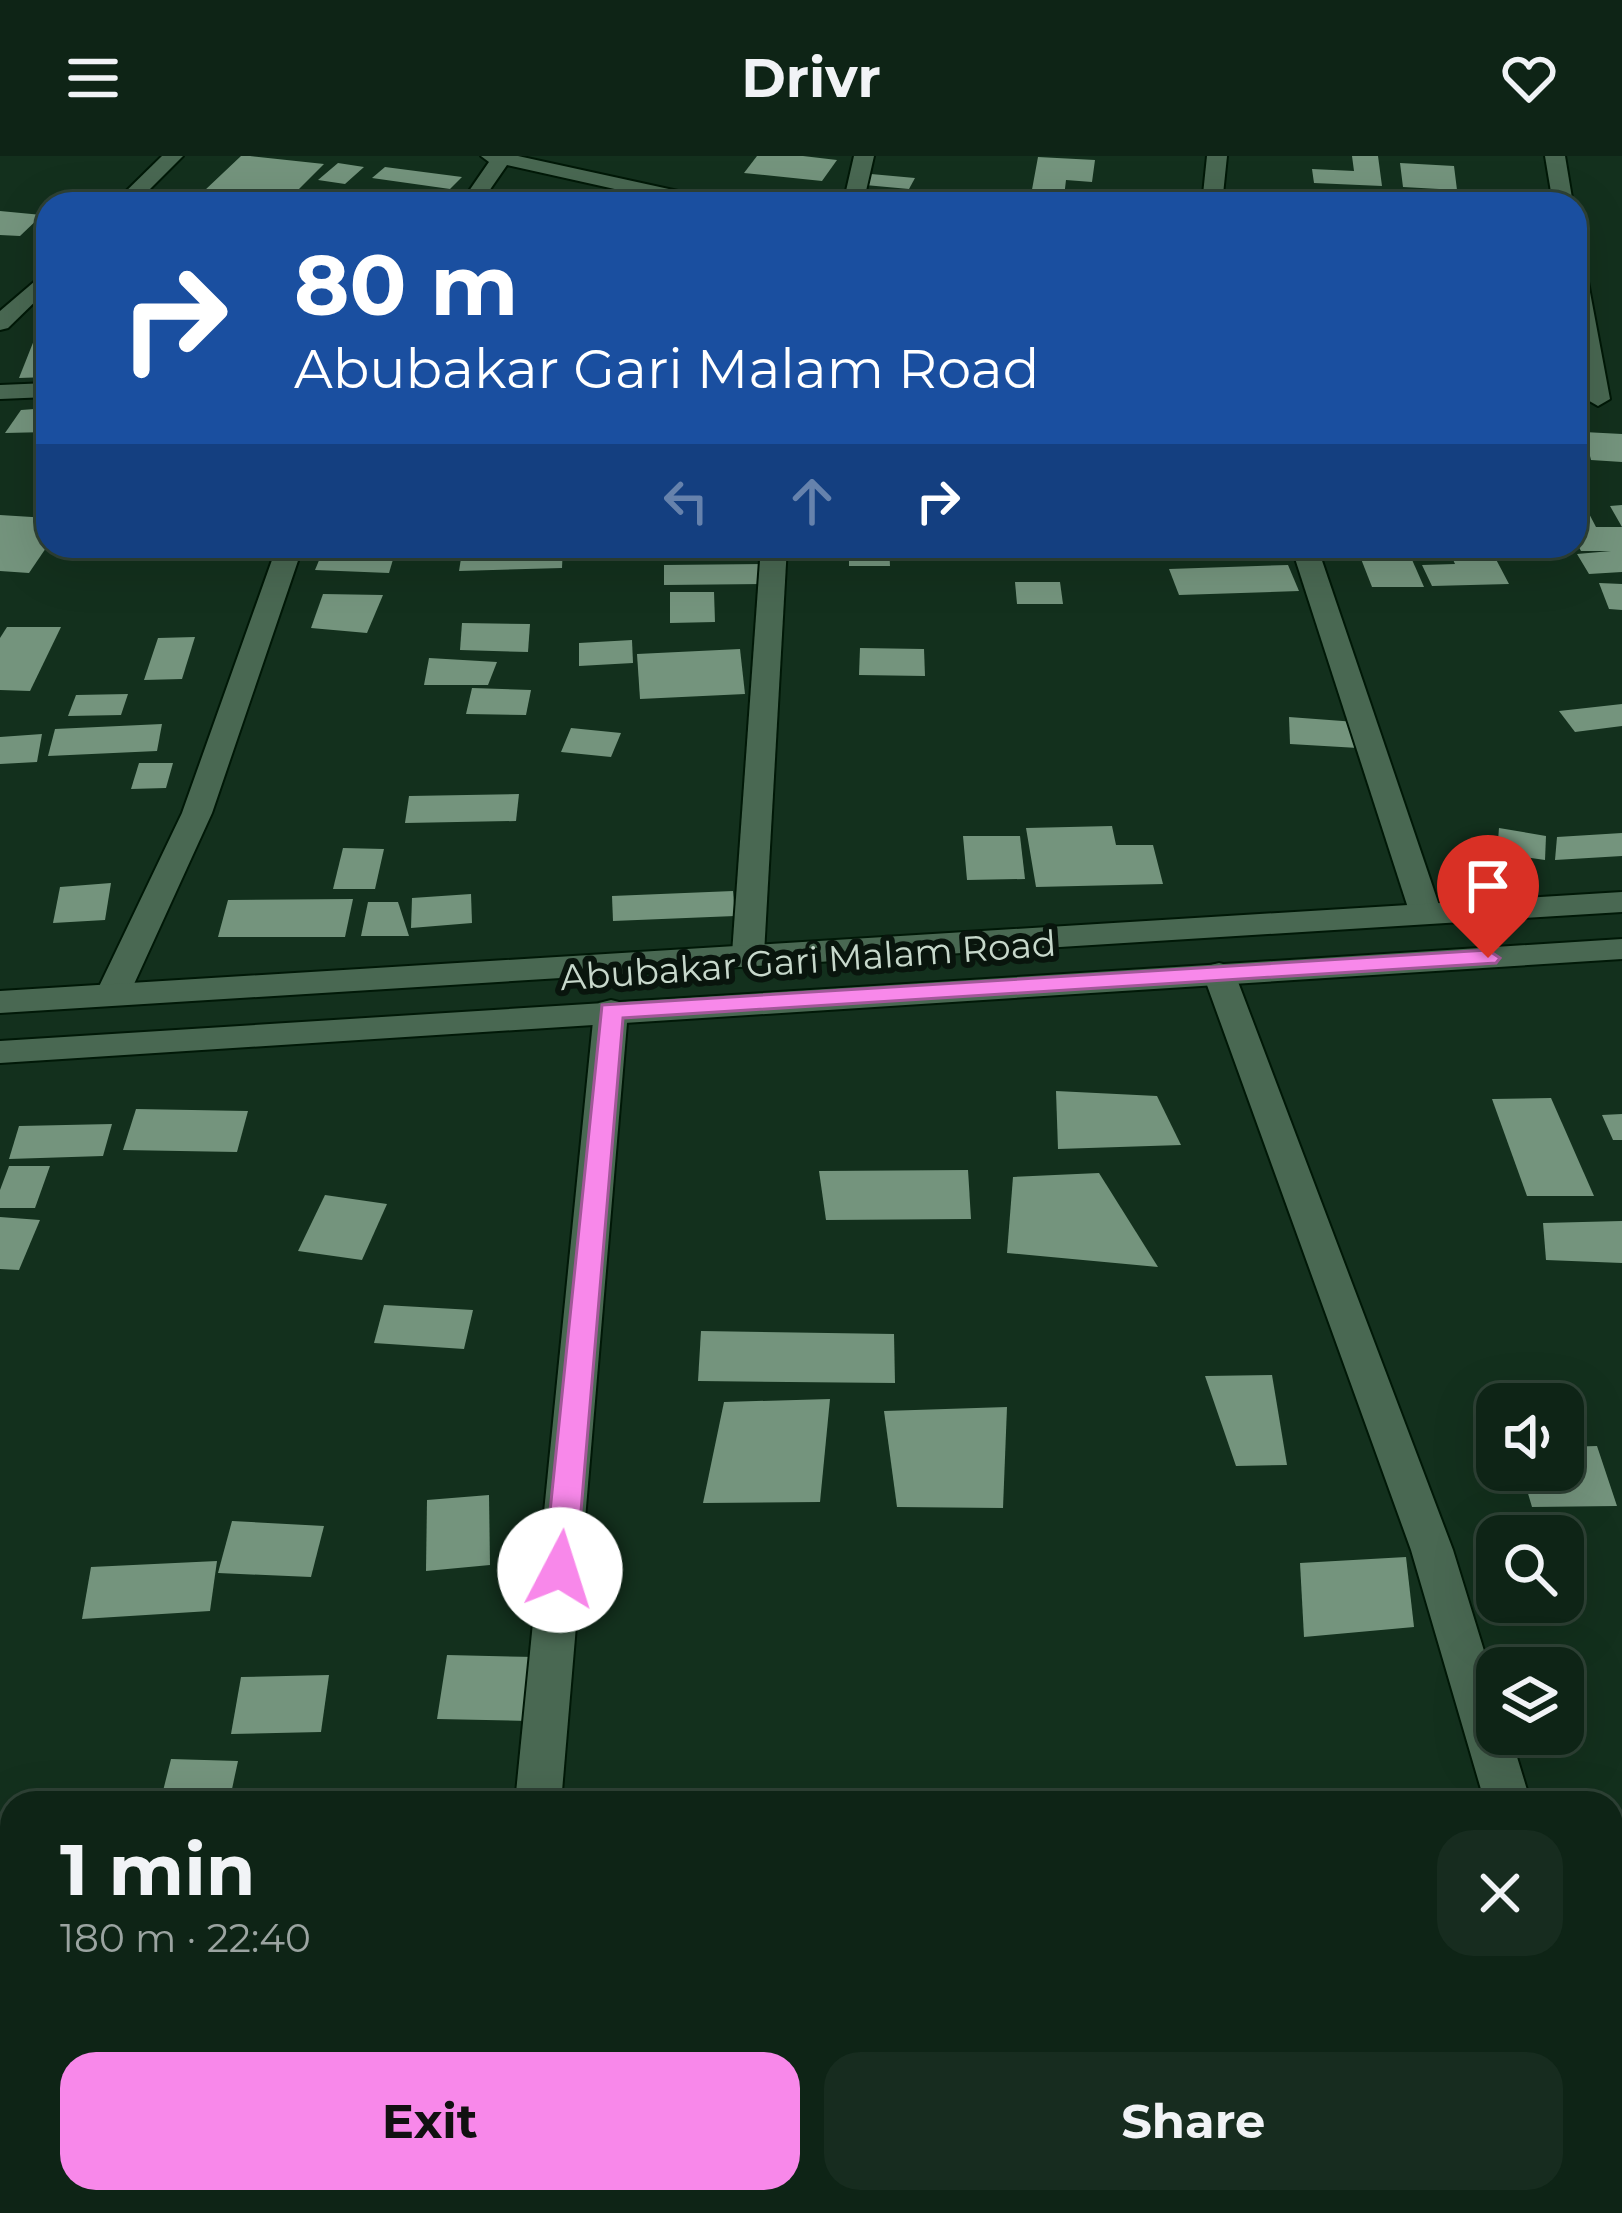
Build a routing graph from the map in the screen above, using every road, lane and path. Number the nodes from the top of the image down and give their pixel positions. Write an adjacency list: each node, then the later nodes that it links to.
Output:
1 (173, 156): 6 (street)
2 (864, 156): 9 (street)
3 (1217, 156): 10 (street)
4 (1555, 156): 11 (street)
5 (499, 157): 7 (street); 8 (street)
6 (136, 192)
7 (477, 192)
8 (656, 192)
9 (856, 192)
10 (1213, 192)
11 (1561, 192)
12 (36, 288): 13 (street)
13 (0, 323)
14 (1587, 339): 17 (street)
15 (36, 390): 16 (street)
16 (0, 392)
17 (1598, 400)
18 (286, 558): 26 (street)
19 (773, 558): 24 (street)
20 (1308, 558): 22 (street)
21 (1622, 902): 22 (street)
22 (1426, 914): 24 (street)
23 (1622, 950): 25 (street, Abubakar Gari Malam Road)
24 (748, 954): 26 (street)
25 (1220, 974): 28 (street, Abubakar Gari Malam Road); 31 (street)
26 (112, 995): 27 (street)
27 (0, 1002)
28 (611, 1011): 29 (street, Abubakar Gari Malam Road); 30 (street)
29 (0, 1052)
30 (539, 1791)
31 (1504, 1791)

